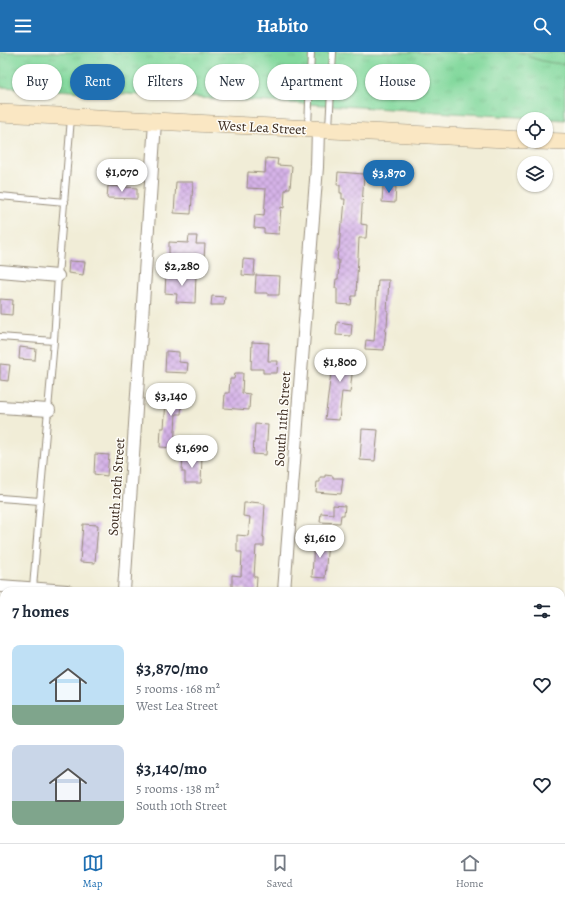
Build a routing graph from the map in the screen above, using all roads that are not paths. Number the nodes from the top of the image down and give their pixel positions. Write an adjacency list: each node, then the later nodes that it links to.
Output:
1 (311, 52): 6 (lane)
2 (333, 52): 6 (lane)
3 (0, 113): 4 (main road, West Lea Street)
4 (71, 116): 5 (main road, West Lea Street); 11 (lane)
5 (155, 122): 6 (main road, West Lea Street); 23 (street, South 10th Street)
6 (318, 129): 7 (main road, West Lea Street); 24 (street, South 11th Street)
7 (517, 140)
8 (553, 142): 9 (main road)
9 (565, 142)
10 (0, 196): 11 (lane)
11 (64, 202): 13 (lane)
12 (0, 271): 13 (street)
13 (58, 276): 15 (lane)
14 (0, 337): 15 (lane)
15 (54, 341): 17 (lane)
16 (0, 407): 17 (street)
17 (49, 410): 19 (lane)
18 (0, 498): 19 (lane)
19 (40, 501): 22 (lane)
20 (0, 586): 21 (street)
21 (16, 587)
22 (33, 587)
23 (124, 587)
24 (284, 587)

